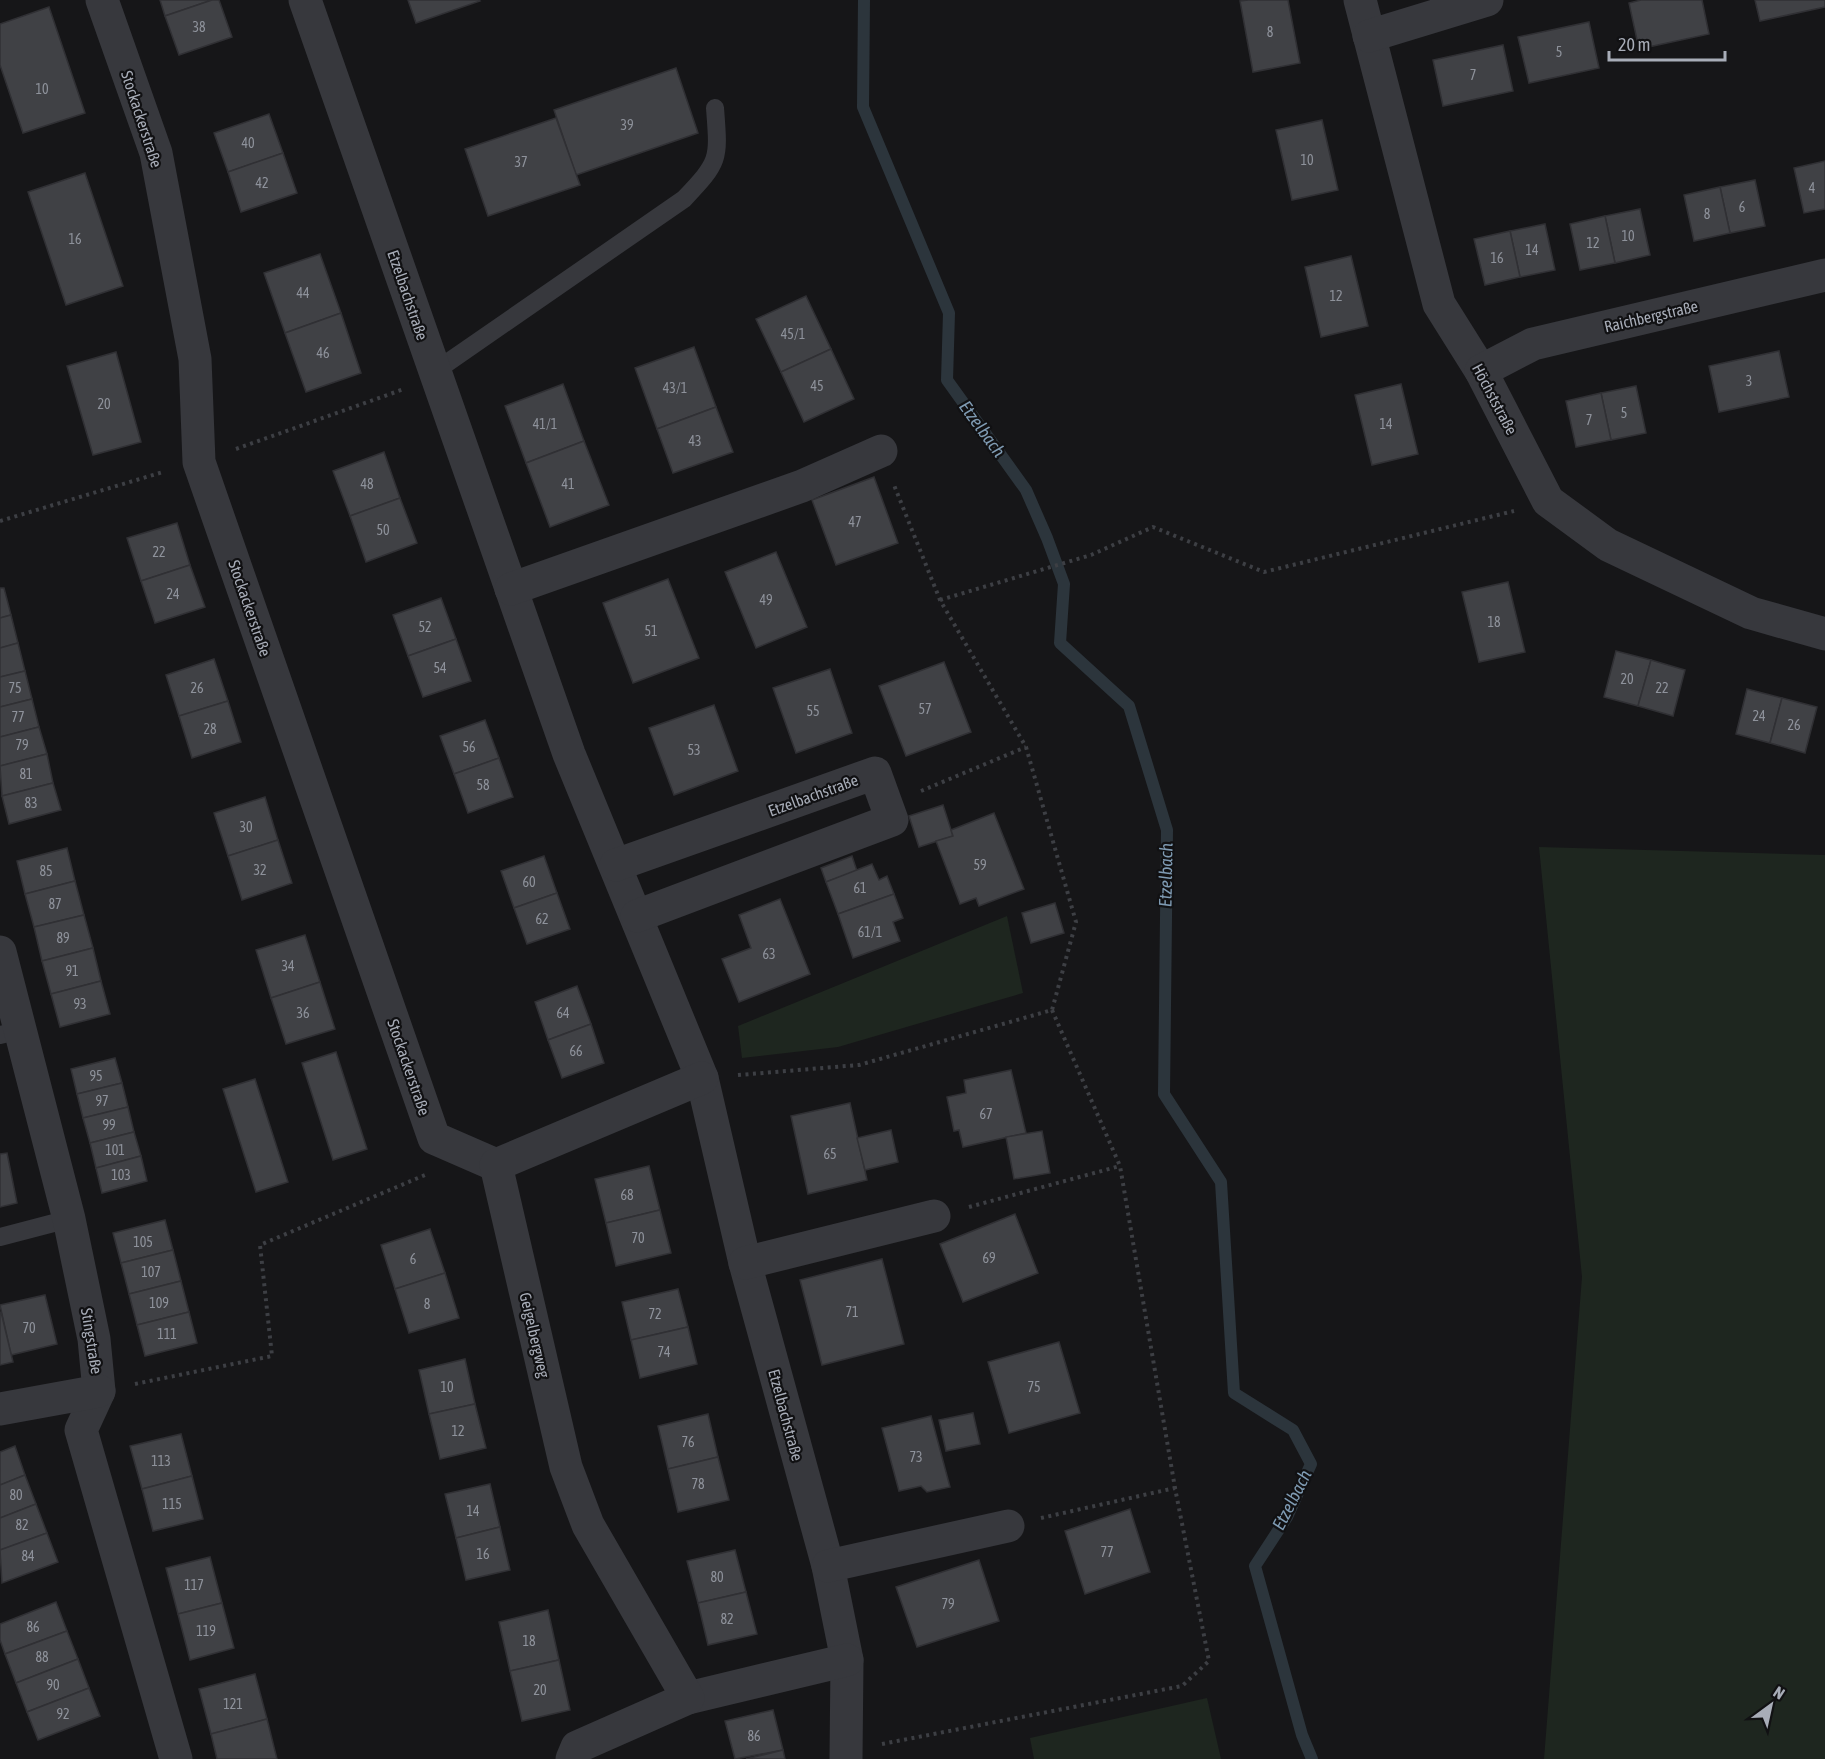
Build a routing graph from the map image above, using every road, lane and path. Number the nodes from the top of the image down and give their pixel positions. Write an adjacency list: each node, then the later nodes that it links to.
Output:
1 (102, 0): 23 (street, Stockackerstraße)
2 (305, 0): 9 (street, Etzelbachstraße)
3 (1360, 0): 5 (street, Höchststraße)
4 (1487, 0): 5 (street)
5 (1369, 36): 8 (street, Höchststraße)
6 (715, 108): 9 (lane)
7 (1825, 275): 8 (street, Raichbergstraße)
8 (1481, 371): 11 (street, Höchststraße)
9 (434, 372): 12 (street, Etzelbachstraße)
10 (881, 451): 12 (street); 13 (path)
11 (1548, 501): 13 (path); 14 (street, Höchststraße)
12 (511, 589): 17 (street, Etzelbachstraße)
13 (940, 600): 15 (path)
14 (1825, 634)
15 (1026, 747): 16 (path); 20 (path)
16 (886, 802): 17 (street, Etzelbachstraße); 18 (street)
17 (616, 865): 18 (street, Etzelbachstraße)
18 (637, 916): 22 (street, Etzelbachstraße)
19 (0, 952): 21 (street, Stingstraße)
20 (1052, 1010): 22 (path); 24 (path)
21 (11, 1033): 27 (street, Stingstraße)
22 (702, 1078): 23 (street); 29 (street, Etzelbachstraße)
23 (496, 1165): 36 (street, Geigelbergweg)
24 (1120, 1166): 26 (path); 32 (path)
25 (432, 1172): 30 (path)
26 (934, 1216): 29 (street)
27 (69, 1219): 28 (lane); 30 (street, Stingstraße)
28 (0, 1237)
29 (745, 1263): 34 (street, Etzelbachstraße)
30 (99, 1391): 31 (street); 38 (street, Stingstraße)
31 (0, 1408)
32 (1175, 1488): 33 (path); 37 (path)
33 (1008, 1526): 34 (street)
34 (828, 1566): 35 (street, Etzelbachstraße)
35 (847, 1660): 36 (street); 37 (street, Etzelbachstraße)
36 (688, 1698): 39 (street)
37 (846, 1755)
38 (176, 1759)
39 (572, 1759)

